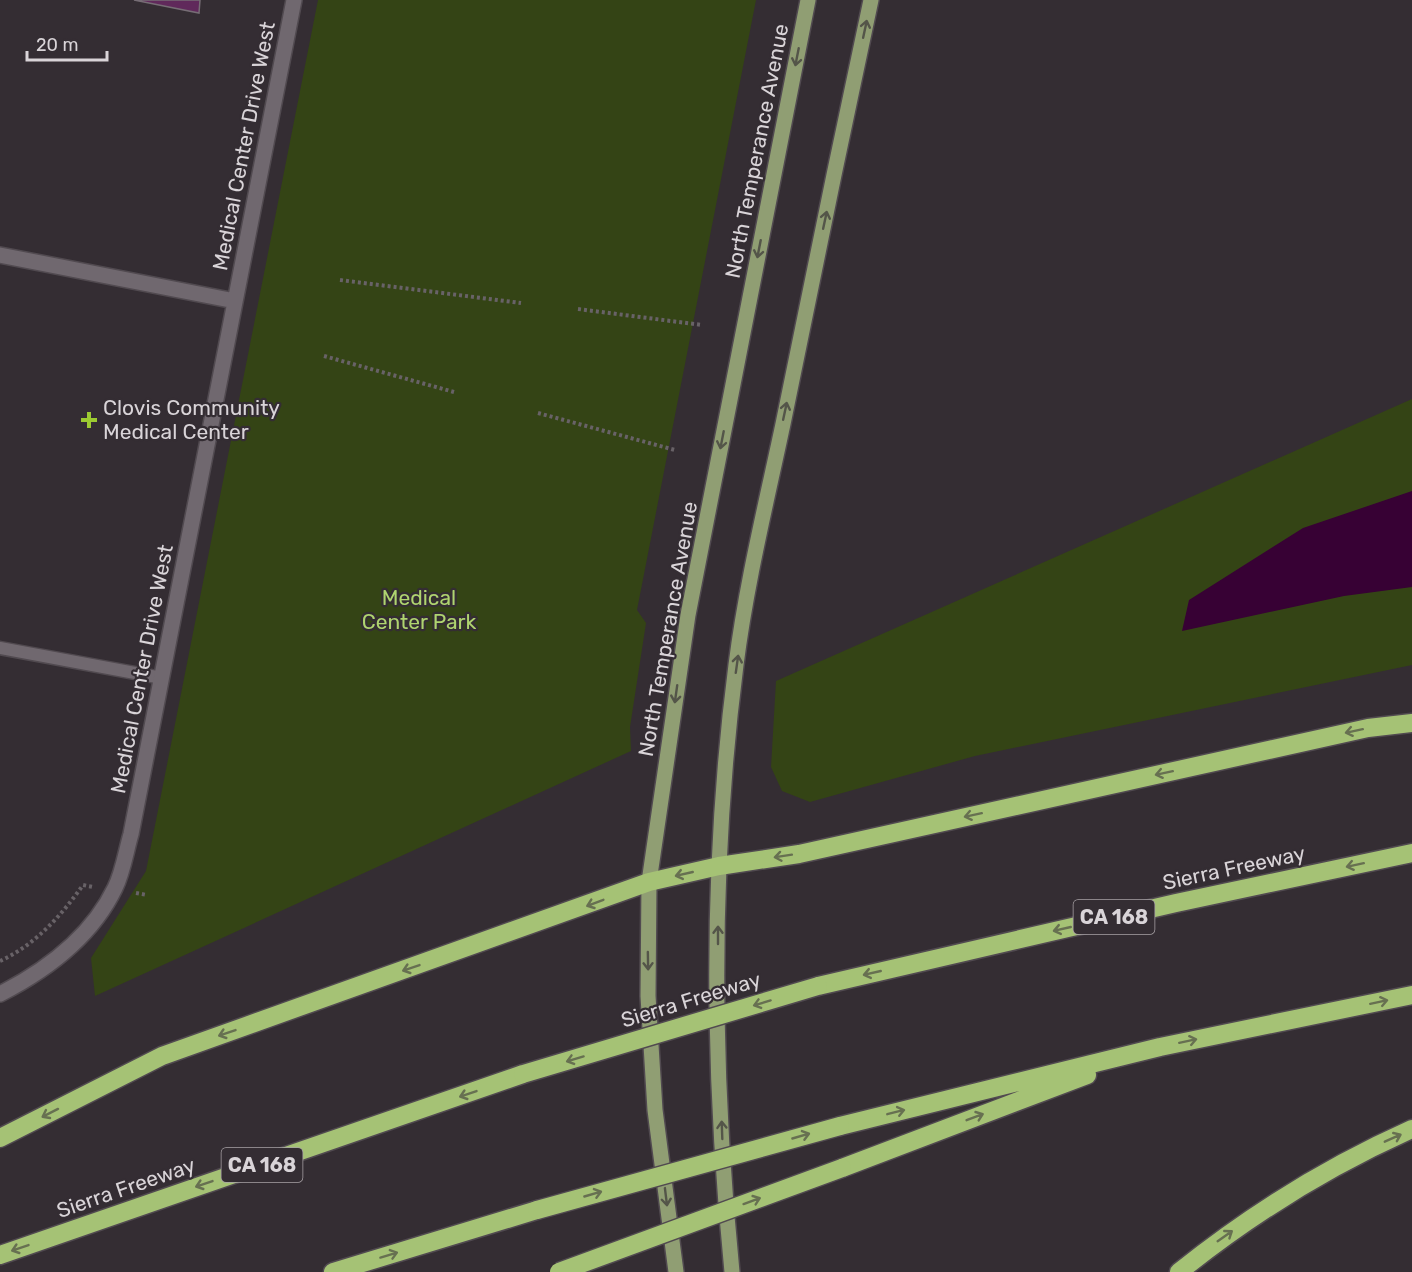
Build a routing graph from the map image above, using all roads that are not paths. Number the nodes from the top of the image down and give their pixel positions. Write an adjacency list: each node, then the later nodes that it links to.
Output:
1 (294, 0): 5 (street, Medical Center Drive West)
2 (808, 0): 11 (main road, North Temperance Avenue, one-way to 11)
3 (871, 0): 10 (main road, one-way to 3)
4 (0, 255): 5 (street, Medical Center Drive West)
5 (235, 301): 7 (street, Medical Center Drive West)
6 (0, 648): 7 (lane)
7 (162, 678): 12 (street, Medical Center Drive West)
8 (1412, 723): 10 (highway, one-way to 10)
9 (1412, 853): 17 (highway, Sierra Freeway / CA 168, one-way to 17, bridge)
10 (719, 866): 11 (highway, one-way to 11); 21 (main road, one-way to 10)
11 (649, 882): 16 (highway, one-way to 16); 20 (main road, North Temperance Avenue, one-way to 20)
12 (0, 994)
13 (1412, 995): 14 (highway, one-way to 13)
14 (1160, 1047): 18 (highway, one-way to 14, bridge); 19 (highway, one-way to 14, bridge)
15 (1412, 1129): 22 (highway, one-way to 15)
16 (0, 1138)
17 (0, 1255)
18 (333, 1272)
19 (560, 1272)
20 (676, 1272)
21 (732, 1272)
22 (1179, 1272)

